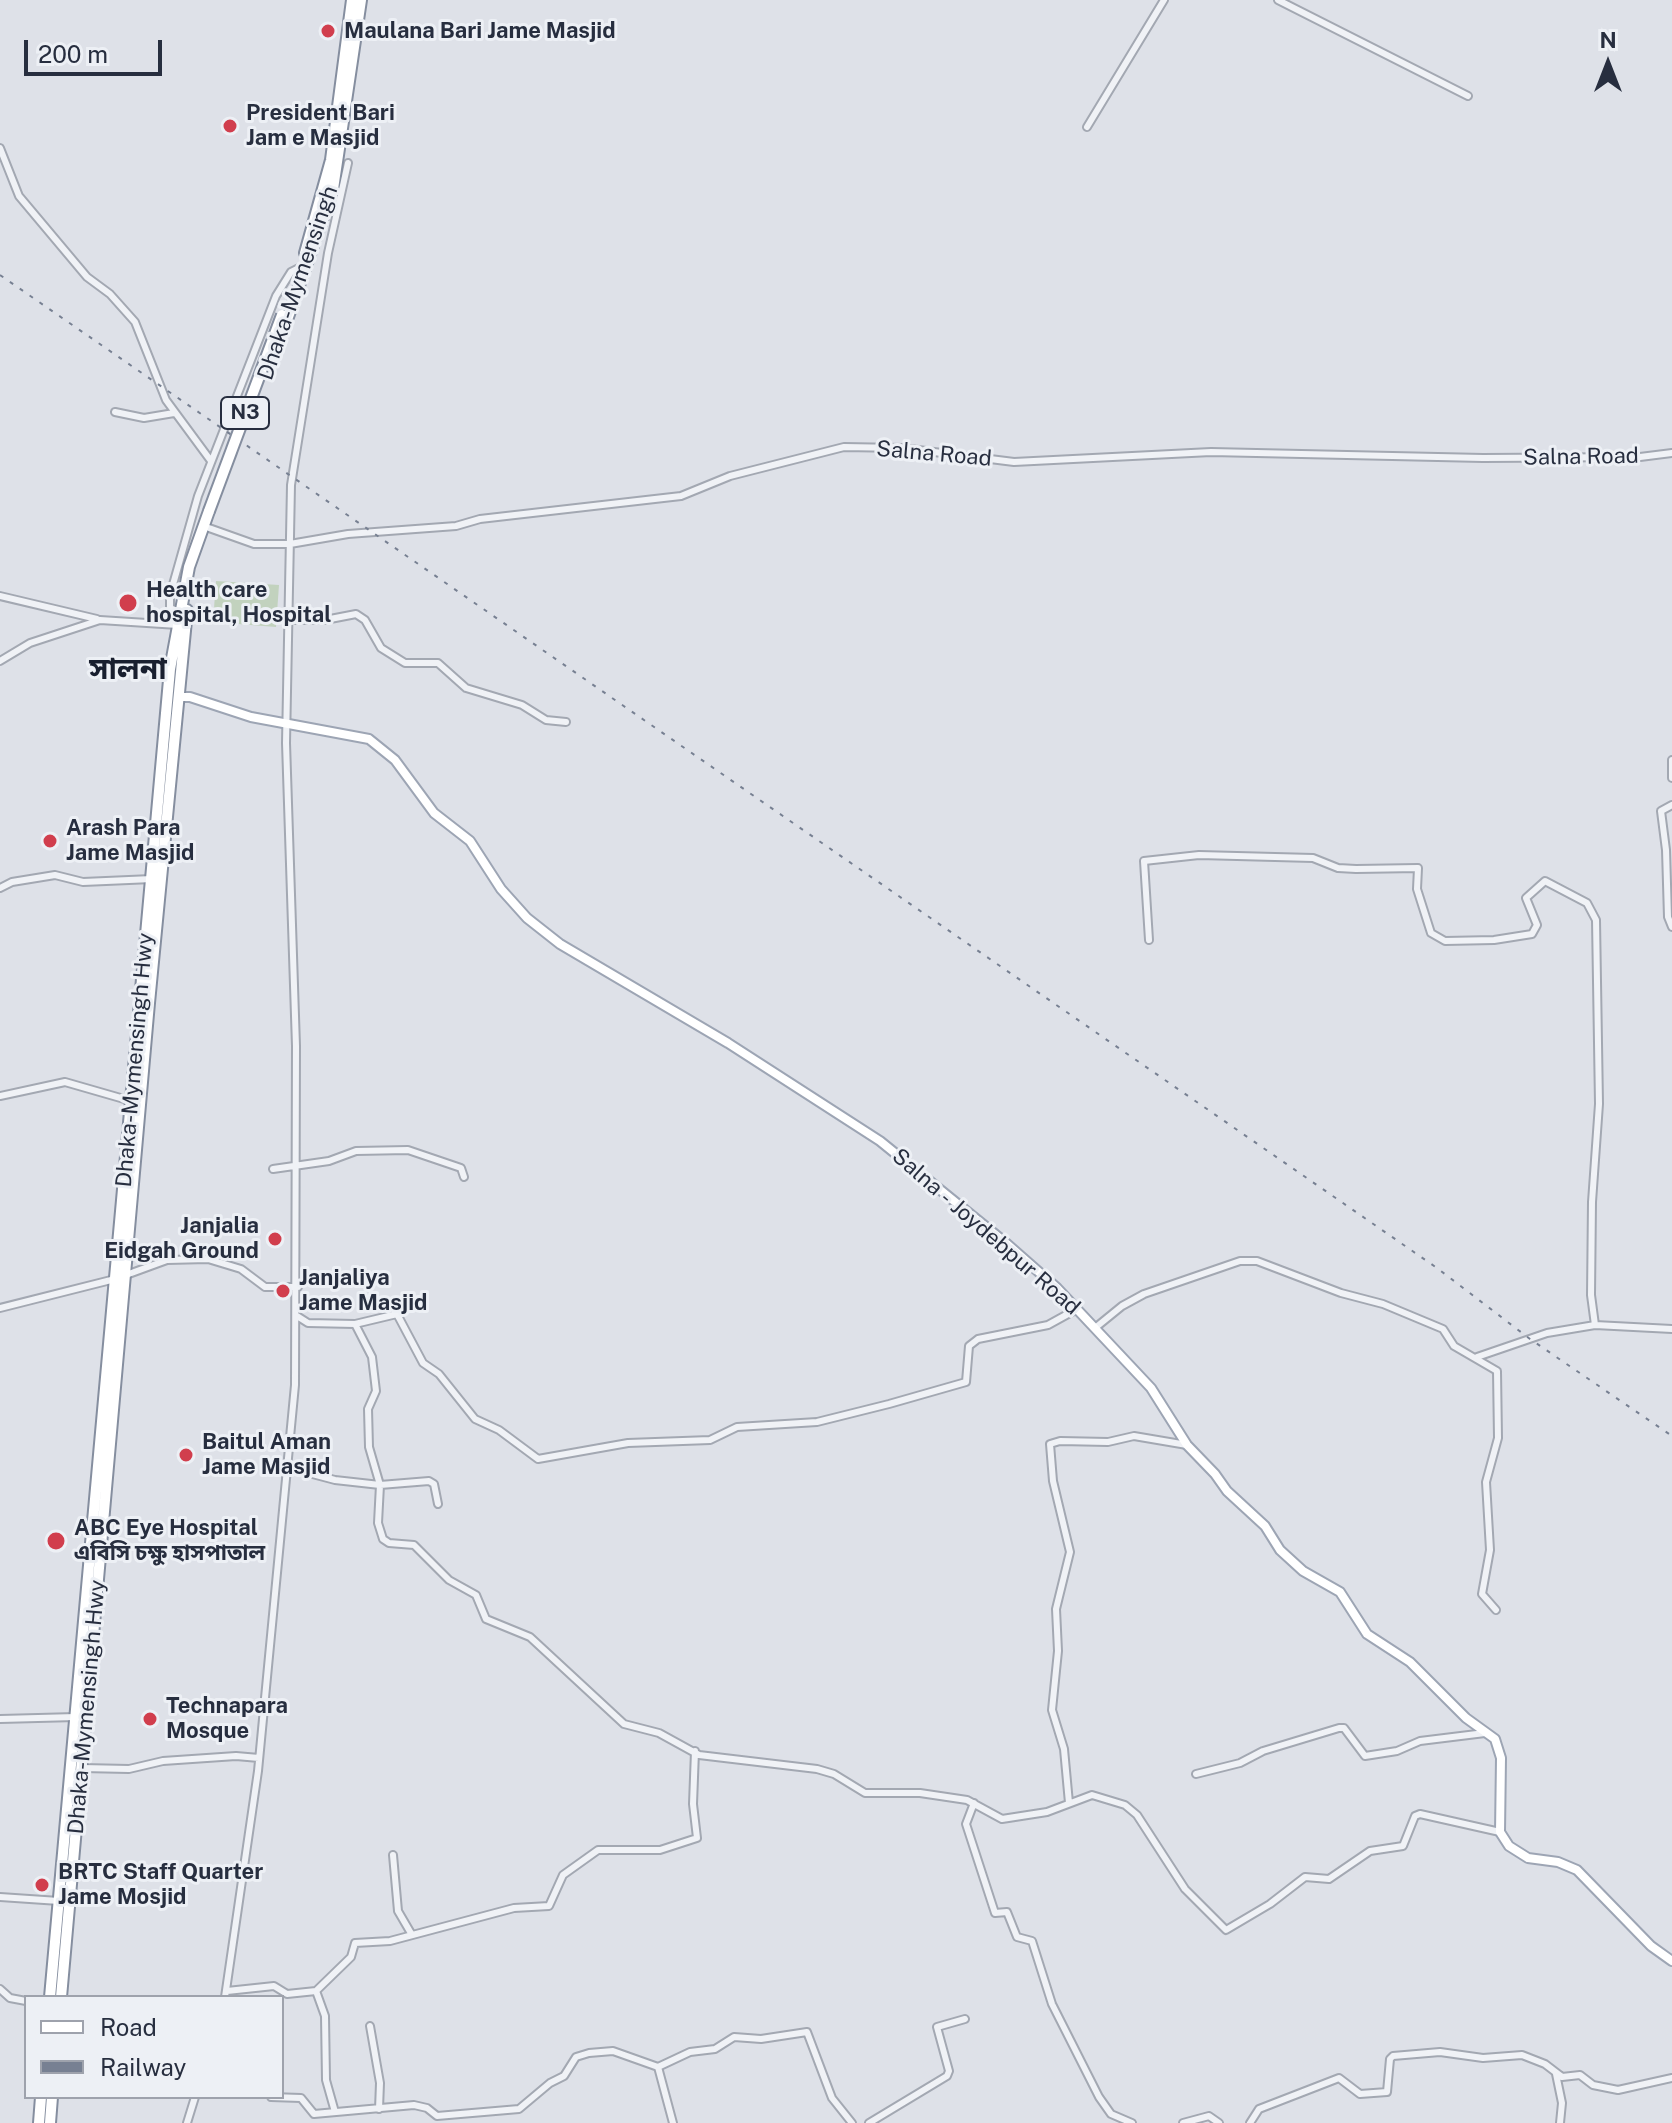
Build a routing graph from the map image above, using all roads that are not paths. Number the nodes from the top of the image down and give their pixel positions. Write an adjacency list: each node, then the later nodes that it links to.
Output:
1 (352, 0): 9 (highway, Dhaka-Mymensingh / N3)
2 (361, 0): 10 (highway, Dhaka-Mymensingh / N3)
3 (1164, 0): 6 (street)
4 (1278, 0): 5 (street)
5 (1468, 96)
6 (1087, 127)
7 (0, 148): 12 (street)
8 (348, 163): 17 (street)
9 (301, 267): 10 (highway, Dhaka-Mymensingh / N3); 14 (street)
10 (285, 316): 15 (highway, Dhaka-Mymensingh / N3)
11 (115, 412): 12 (street)
12 (174, 413): 14 (street)
13 (1672, 453): 17 (street, Salna Road)
14 (211, 461): 19 (street)
15 (212, 512): 16 (highway, Dhaka-Mymensingh Hwy / N3); 19 (highway, Dhaka-Mymensingh Hwy / N3)
16 (209, 528): 17 (street, Salna Road); 24 (highway, Dhaka-Mymensingh Hwy / N3)
17 (290, 544): 21 (street)
18 (0, 596): 20 (street)
19 (180, 612): 22 (highway, Dhaka-Mymensingh Hwy / N3)
20 (100, 620): 22 (street); 23 (street)
21 (289, 620): 25 (street); 26 (street)
22 (178, 625): 30 (highway, Dhaka-Mymensingh Hwy / N3)
23 (0, 661)
24 (178, 697): 26 (main road, Salna - Joydebpur Road); 39 (highway, Dhaka-Mymensingh Hwy / N3)
25 (566, 722)
26 (288, 725): 36 (street); 43 (main road, Salna - Joydebpur Road)
27 (1672, 760): 28 (street)
28 (1672, 778)
29 (1672, 805): 32 (street)
30 (152, 879): 31 (street); 35 (highway, Dhaka-Mymensingh Hwy / N3)
31 (0, 888)
32 (1672, 927)
33 (1149, 940): 46 (street)
34 (0, 1096): 35 (street)
35 (131, 1101): 40 (highway, Dhaka-Mymensingh Hwy / N3)
36 (297, 1166): 37 (street); 38 (street); 41 (street)
37 (273, 1169)
38 (464, 1177)
39 (126, 1275): 41 (street); 60 (highway, Dhaka-Mymensingh Hwy / N3)
40 (115, 1279): 42 (street); 55 (highway, Dhaka-Mymensingh Hwy / N3)
41 (298, 1287): 44 (street)
42 (0, 1308)
43 (1077, 1309): 45 (street); 47 (main road, Salna - Joydebpur Road)
44 (297, 1316): 45 (street); 51 (street)
45 (355, 1324): 52 (street)
46 (1595, 1325): 48 (street); 49 (street)
47 (1095, 1328): 49 (street); 50 (main road, Salna - Joydebpur Road)
48 (1672, 1329)
49 (1477, 1357): 54 (street)
50 (1187, 1445): 57 (main road, Salna - Joydebpur Road); 63 (street)
51 (286, 1467): 52 (street); 59 (street)
52 (380, 1485): 53 (street); 58 (street)
53 (438, 1504)
54 (1496, 1610)
55 (76, 1717): 56 (street); 67 (highway, Dhaka-Mymensingh Hwy / N3)
56 (0, 1719)
57 (1485, 1733): 61 (street); 64 (main road, Salna - Joydebpur Road)
58 (695, 1751): 62 (street); 68 (street)
59 (259, 1758): 60 (street); 72 (street)
60 (82, 1768): 74 (highway, Dhaka-Mymensingh Hwy / N3)
61 (1196, 1774)
62 (974, 1803): 63 (street); 94 (street)
63 (1069, 1803): 64 (street)
64 (1500, 1832): 69 (main road)
65 (393, 1855): 68 (street)
66 (0, 1897): 67 (street)
67 (59, 1901): 73 (highway, Dhaka-Mymensingh Hwy / N3)
68 (412, 1935): 71 (street)
69 (1672, 1961)
70 (0, 1989): 75 (street)
71 (316, 1991): 72 (street); 86 (street)
72 (226, 1994)
73 (50, 1995)
74 (61, 1995)
75 (24, 2001)
76 (965, 2019): 93 (street)
77 (370, 2026): 85 (street)
78 (658, 2067): 87 (street); 91 (street); 92 (street)
79 (1556, 2074): 80 (street); 97 (street); 98 (street)
80 (1672, 2078)
81 (284, 2097): 86 (street)
82 (41, 2099): 88 (highway)
83 (52, 2099): 89 (highway)
84 (194, 2099): 90 (street)
85 (379, 2109): 86 (street); 87 (street)
86 (335, 2112)
87 (436, 2120)
88 (39, 2123)
89 (50, 2123)
90 (187, 2123)
91 (673, 2123)
92 (852, 2123)
93 (869, 2123)
94 (1132, 2123)
95 (1183, 2123): 96 (street)
96 (1219, 2123)
97 (1250, 2123)
98 (1560, 2123)

